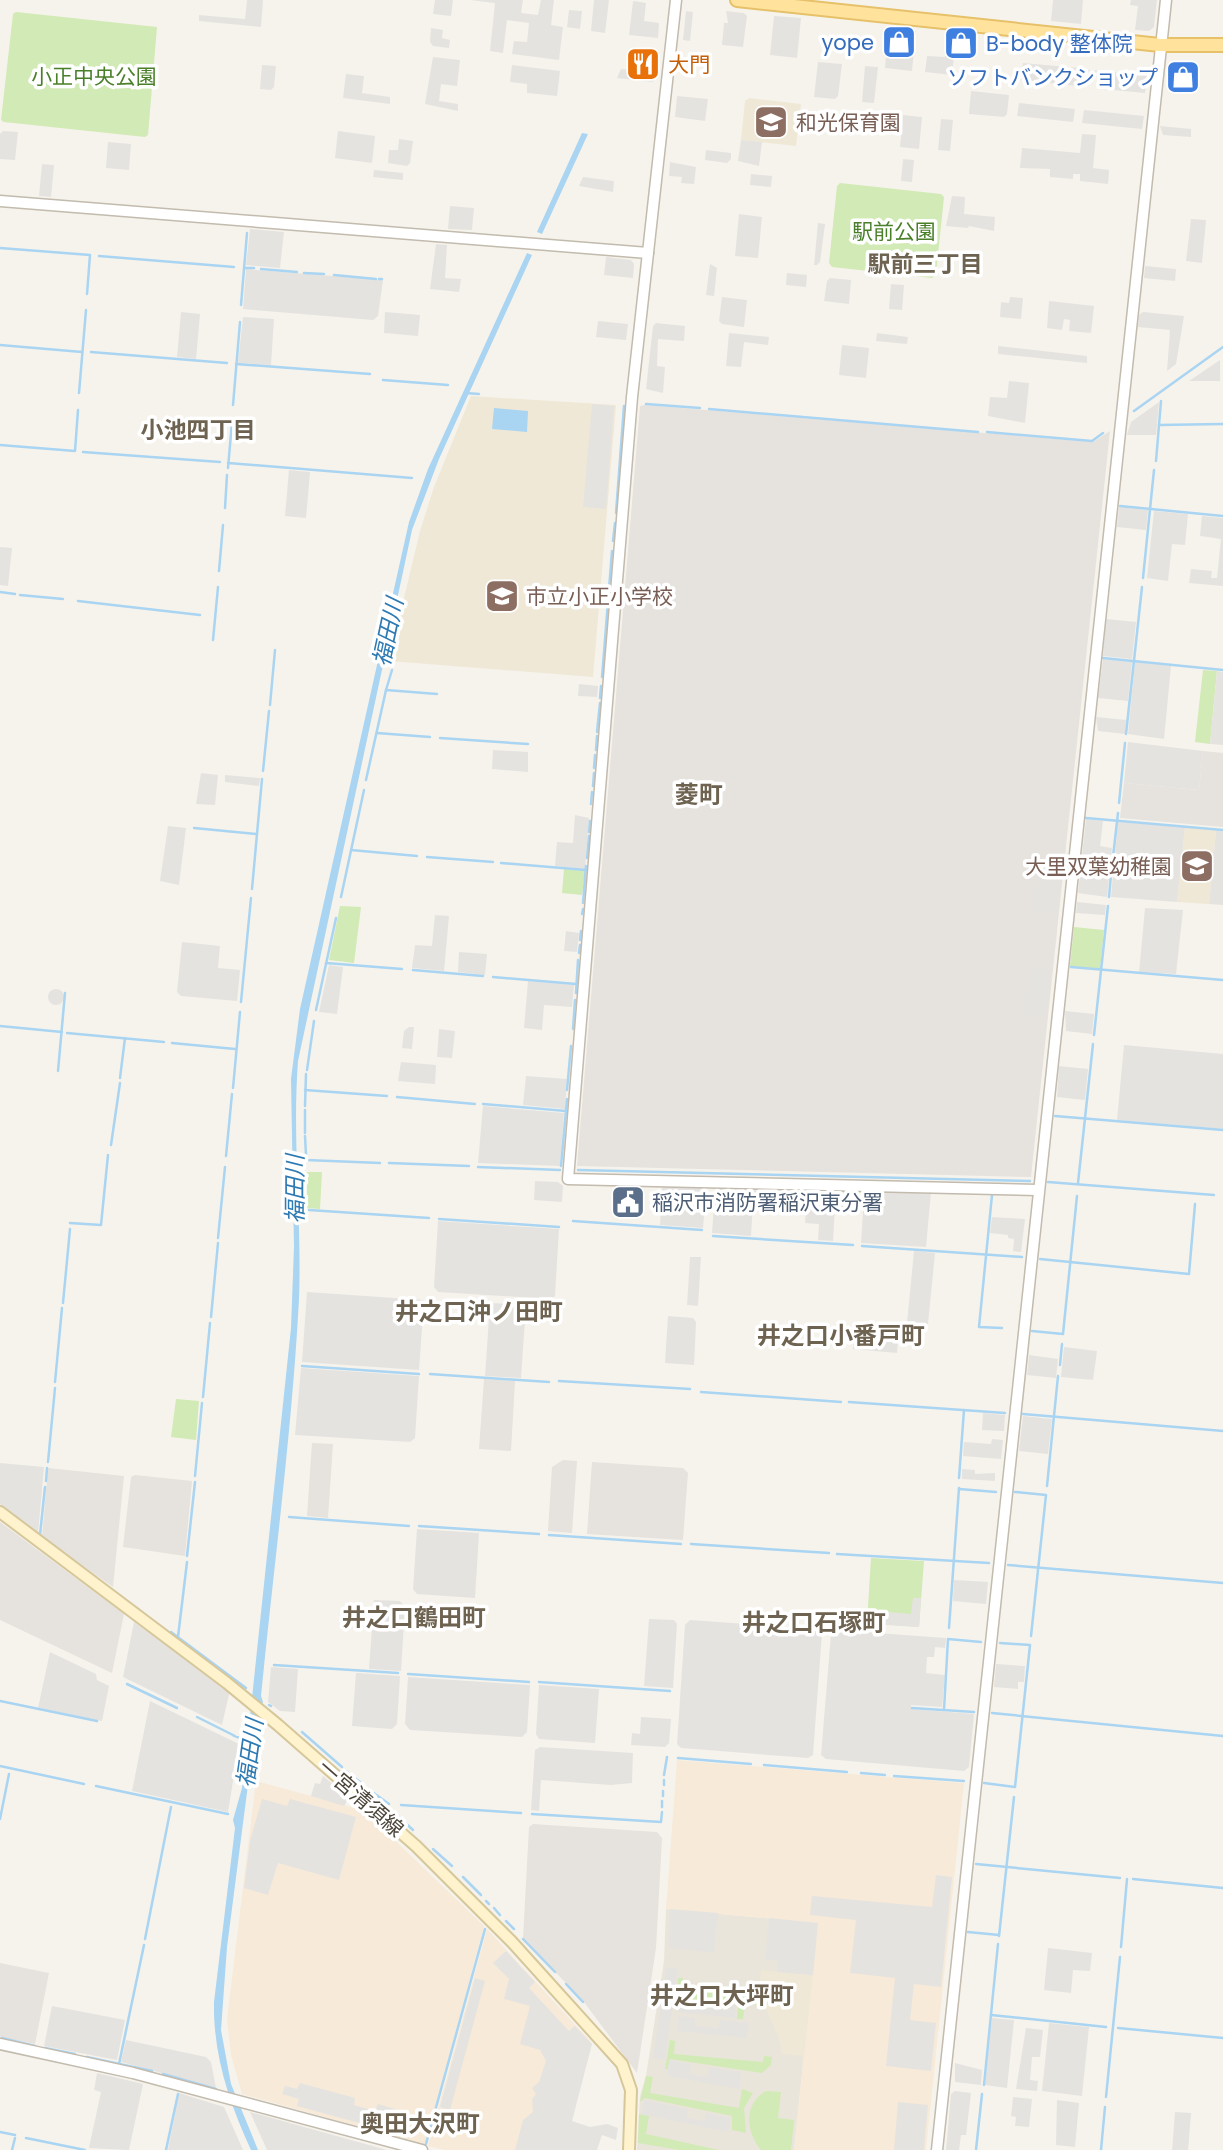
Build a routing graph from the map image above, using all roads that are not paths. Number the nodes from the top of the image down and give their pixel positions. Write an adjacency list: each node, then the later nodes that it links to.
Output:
1 (676, 0): 7 (street)
2 (737, 0): 4 (main road)
3 (1166, 0): 4 (street)
4 (1160, 45): 5 (main road); 8 (street)
5 (1223, 45)
6 (0, 201): 7 (street)
7 (648, 253): 8 (street)
8 (1038, 1190): 13 (street)
9 (0, 1512): 12 (main road, 一宮清須線)
10 (0, 2044): 11 (street)
11 (422, 2150)
12 (629, 2150)
13 (937, 2150)

